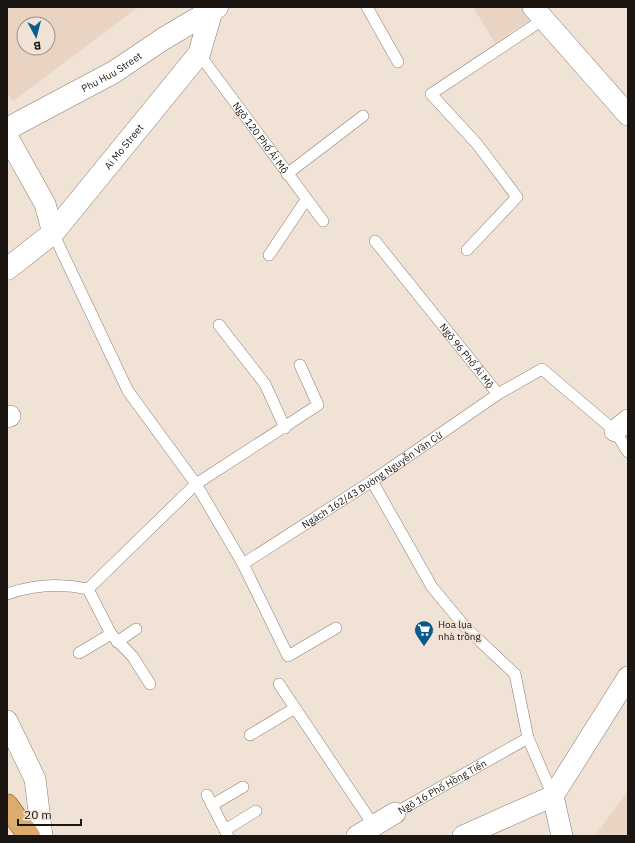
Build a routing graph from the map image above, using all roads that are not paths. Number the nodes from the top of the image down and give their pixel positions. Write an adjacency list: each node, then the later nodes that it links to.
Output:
1 (367, 7): 5 (lane)
2 (215, 9): 4 (street, Ai Mo Street); 8 (street, Phu Huu Street)
3 (538, 13): 6 (street); 15 (lane)
4 (199, 54): 10 (lane, Ngõ 120 Phố Ái Mộ); 13 (street, Ai Mo Street)
5 (398, 62)
6 (628, 115)
7 (363, 116): 10 (lane)
8 (7, 129)
9 (7, 136): 13 (street)
10 (287, 174): 11 (lane, Ngõ 120 Phố Ái Mộ)
11 (306, 200): 12 (lane, Ngõ 120 Phố Ái Mộ); 16 (lane)
12 (323, 221)
13 (53, 233): 17 (street, Ai Mo Street); 25 (lane)
14 (375, 241): 20 (lane, Ngõ 96 Phố Ái Mộ)
15 (467, 250)
16 (269, 255)
17 (7, 269)
18 (219, 324): 22 (lane)
19 (300, 365): 22 (lane)
20 (498, 394): 21 (lane, Ngõ 96 Phố Ái Mộ); 24 (lane, Ngách 162/43 Đường Nguyễn Văn Cừ)
21 (621, 426): 23 (lane, Ngõ 96 Phố Ái Mộ)
22 (285, 428): 25 (lane)
23 (628, 452)
24 (372, 481): 26 (lane, Ngách 162/43 Đường Nguyễn Văn Cừ); 39 (lane)
25 (196, 484): 26 (lane); 27 (lane)
26 (244, 564): 29 (lane)
27 (88, 589): 28 (lane); 31 (lane)
28 (7, 594)
29 (336, 628)
30 (136, 629): 31 (lane)
31 (114, 638): 32 (lane); 34 (lane)
32 (79, 653)
33 (628, 677): 42 (street)
34 (150, 684)
35 (279, 684): 36 (lane)
36 (295, 708): 38 (lane); 47 (lane)
37 (7, 721): 50 (street)
38 (250, 735)
39 (528, 738): 42 (lane); 46 (lane, Ngõ 16 Phố Hồng Tiến)
40 (243, 787): 44 (lane)
41 (206, 795): 44 (lane)
42 (553, 796): 52 (street); 53 (street)
43 (7, 805): 49 (main road)
44 (212, 805): 48 (lane)
45 (256, 811): 48 (lane)
46 (396, 813): 47 (street, Ngõ 16 Phố Hồng Tiến)
47 (374, 826): 51 (street, Ngõ 16 Phố Hồng Tiến)
48 (226, 833)
49 (29, 836)
50 (42, 836)
51 (357, 836)
52 (463, 836)
53 (562, 836)

